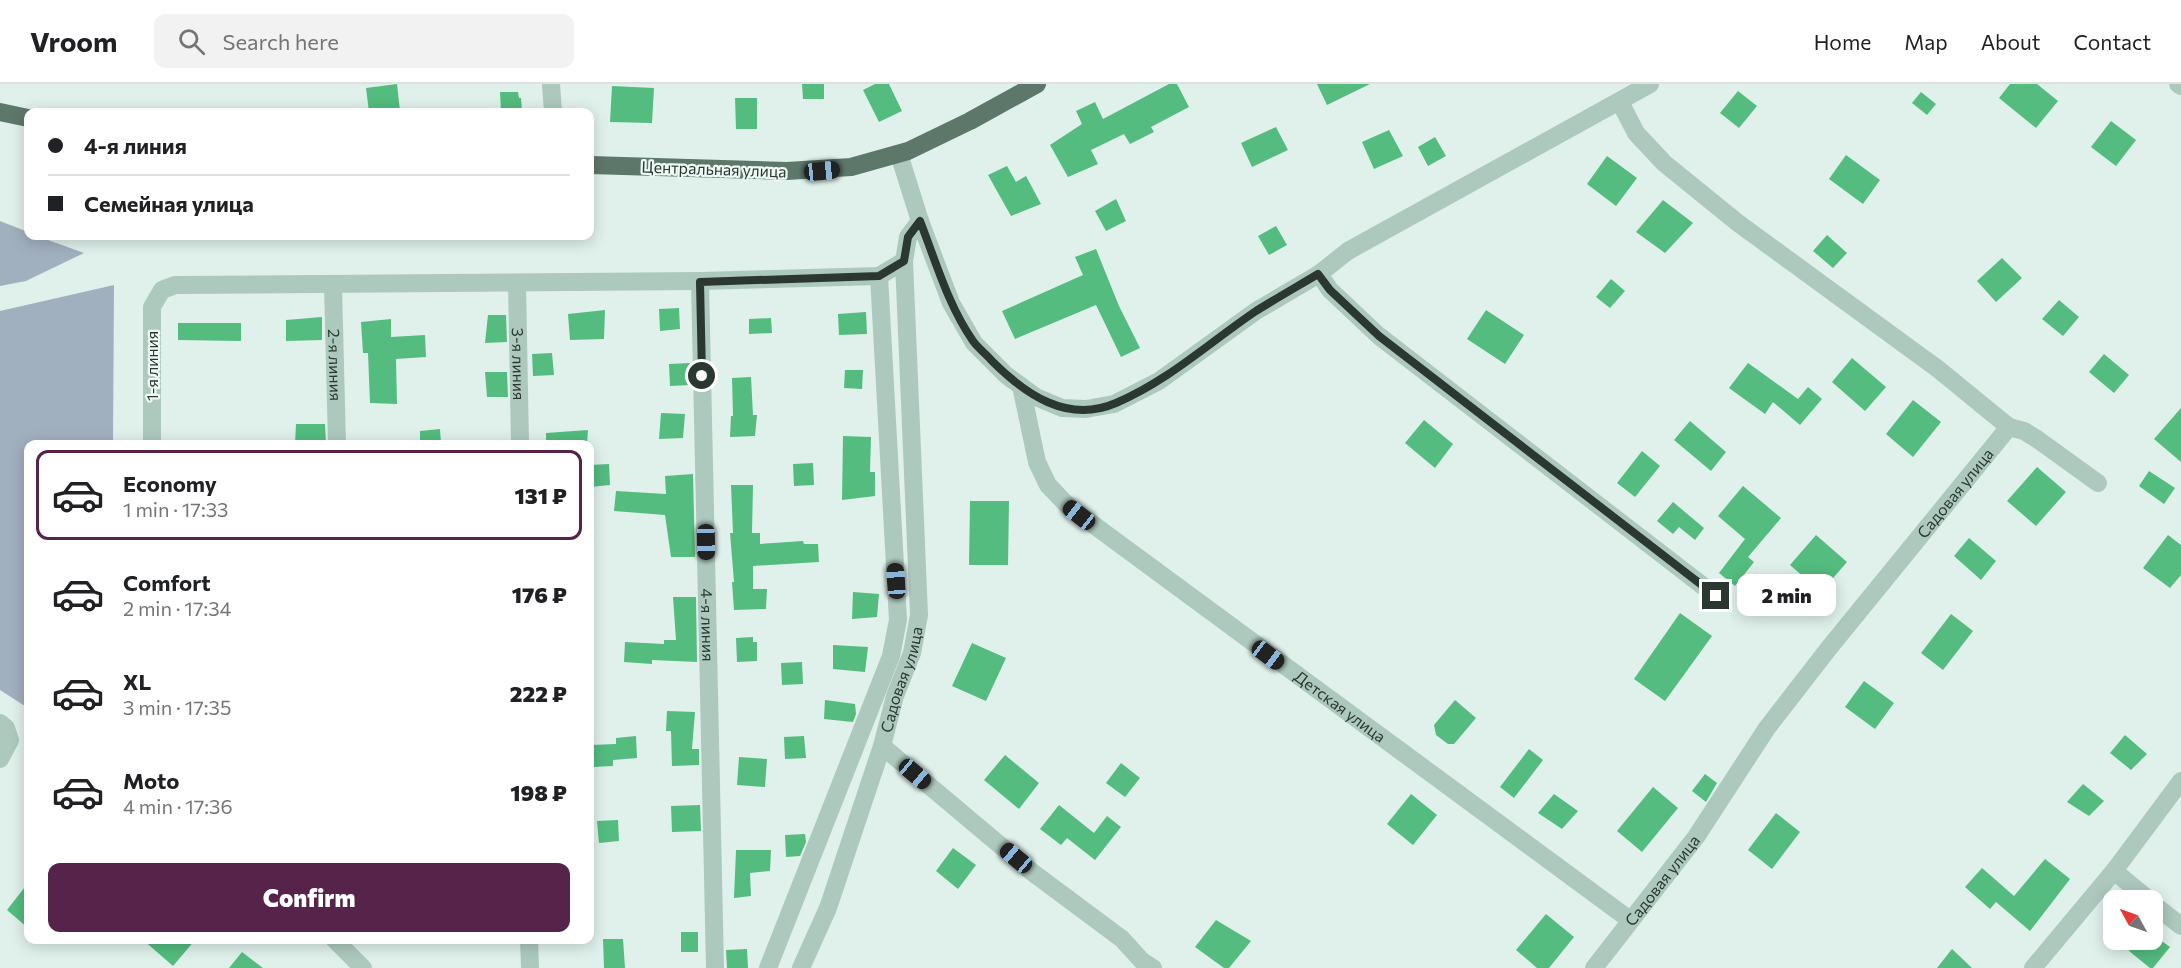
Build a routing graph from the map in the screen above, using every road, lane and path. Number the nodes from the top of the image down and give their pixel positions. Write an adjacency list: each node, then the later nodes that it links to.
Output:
1 (551, 84): 5 (street)
2 (1036, 84): 8 (main road, Центральная улица)
3 (1650, 84): 4 (street)
4 (1620, 102): 12 (street); 18 (street)
5 (553, 108)
6 (0, 112): 7 (main road)
7 (24, 117)
8 (899, 154): 9 (main road, Центральная улица); 10 (street)
9 (594, 165)
10 (920, 221): 11 (street, Садовая улица); 17 (street)
11 (904, 261): 13 (street); 25 (street, Садовая улица)
12 (1318, 274): 17 (street); 23 (street)
13 (879, 276): 14 (street); 39 (street)
14 (700, 282): 15 (street); 38 (street, 4-я линия)
15 (518, 283): 16 (street); 21 (street, 3-я линия)
16 (333, 285): 19 (street, 1-я линия); 20 (street, 2-я линия)
17 (1021, 386): 31 (street, Детская улица)
18 (2009, 427): 22 (street); 31 (street, Садовая улица)
19 (152, 440)
20 (337, 440)
21 (520, 440)
22 (2098, 483)
23 (1716, 596)
24 (0, 723): 26 (street)
25 (882, 746): 36 (street, Садовая улица); 40 (street)
26 (0, 759)
27 (2181, 781): 28 (street)
28 (2114, 871): 29 (street); 42 (street)
29 (2137, 890)
30 (2163, 911): 32 (street)
31 (1630, 920): 41 (street, Садовая улица)
32 (2181, 926)
33 (341, 944): 35 (street)
34 (530, 944): 37 (street)
35 (355, 954)
36 (1144, 966)
37 (530, 968)
38 (715, 968)
39 (768, 968)
40 (801, 968)
41 (1593, 968)
42 (2033, 968)

